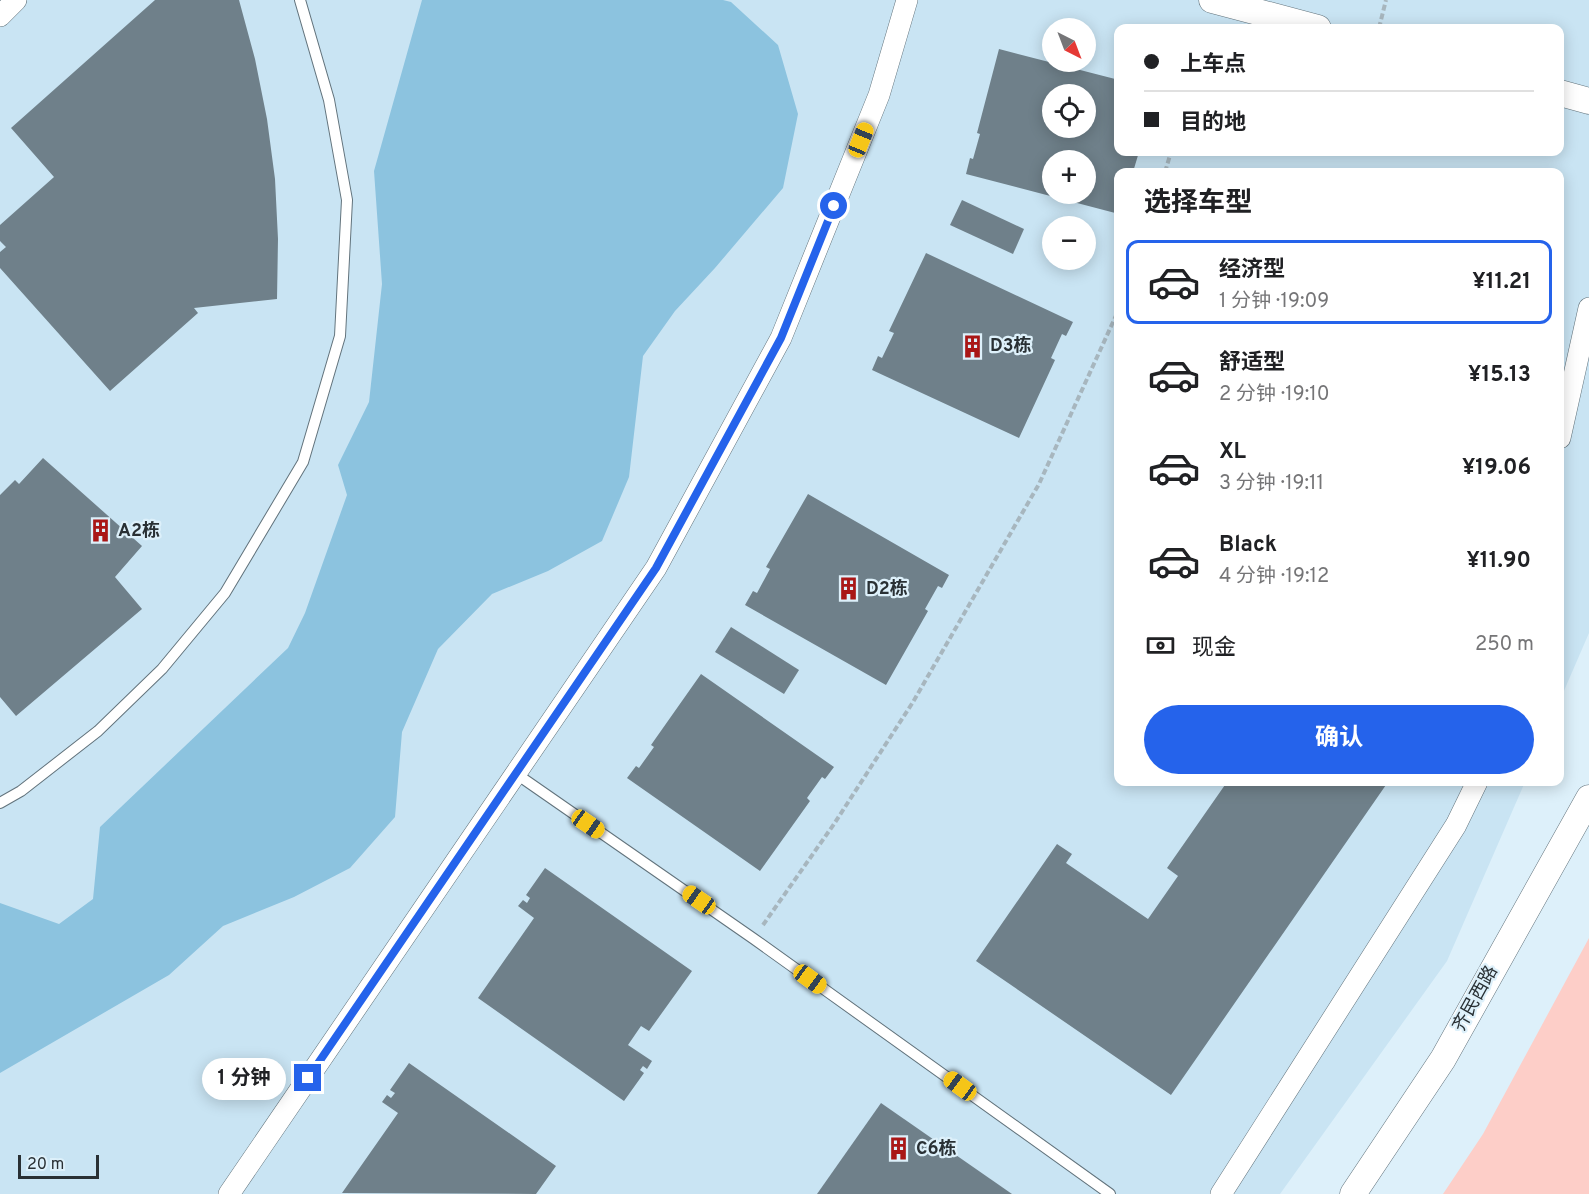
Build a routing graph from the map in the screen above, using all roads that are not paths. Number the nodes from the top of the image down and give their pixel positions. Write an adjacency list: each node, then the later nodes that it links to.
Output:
1 (16, 0): 5 (street)
2 (300, 0): 14 (lane)
3 (907, 0): 11 (street)
4 (1212, 0): 6 (street)
5 (0, 16)
6 (1303, 24)
7 (1564, 94): 8 (street)
8 (1589, 101)
9 (1589, 308): 10 (street)
10 (1564, 420)
11 (515, 773): 15 (street); 16 (lane)
12 (1475, 786): 17 (street)
13 (1589, 798): 18 (street, 齐民西路)
14 (0, 803)
15 (229, 1194)
16 (1110, 1194)
17 (1221, 1194)
18 (1353, 1194)

